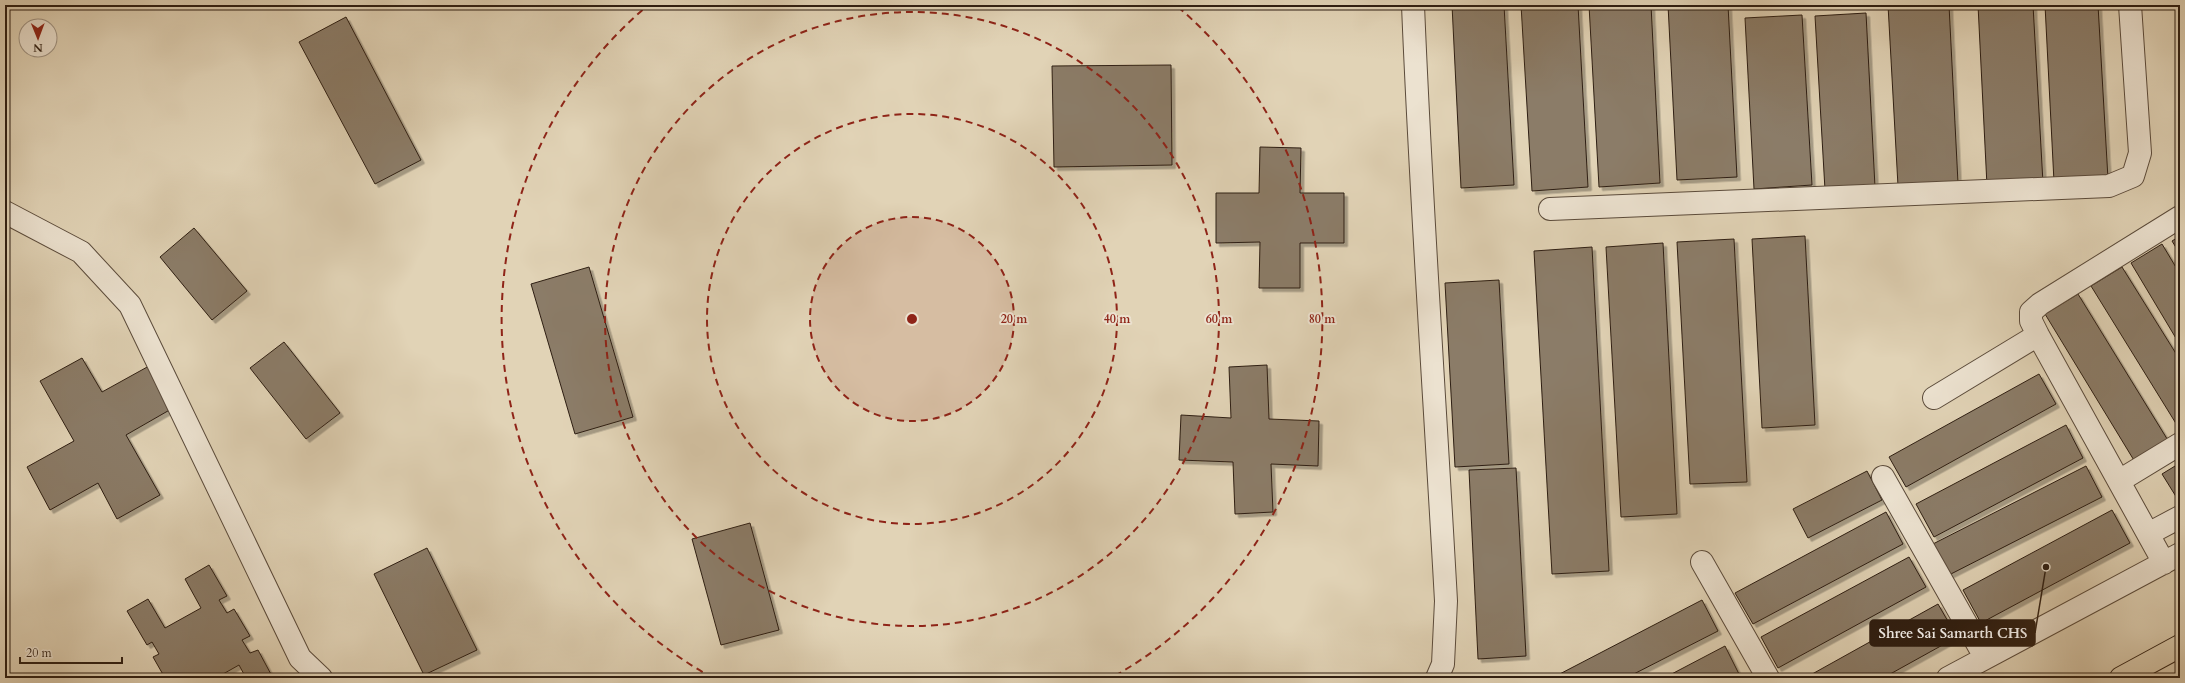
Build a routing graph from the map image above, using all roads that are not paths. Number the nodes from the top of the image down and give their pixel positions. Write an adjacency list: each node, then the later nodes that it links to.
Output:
1 (1413, 5): 18 (street)
2 (2130, 5): 3 (street)
3 (1550, 209)
4 (5, 212): 17 (street)
5 (2180, 217): 6 (street)
6 (2038, 335): 7 (street); 10 (street)
7 (1934, 398)
8 (2180, 444): 10 (street)
9 (1883, 477): 16 (street)
10 (2119, 481): 12 (street)
11 (2180, 517): 12 (street)
12 (2148, 534): 13 (street)
13 (2172, 559): 16 (street)
14 (1702, 562): 19 (street)
15 (2180, 646): 21 (highway)
16 (1985, 657): 20 (street)
17 (321, 678)
18 (1437, 678)
19 (1768, 678)
20 (1948, 678)
21 (2121, 678)

